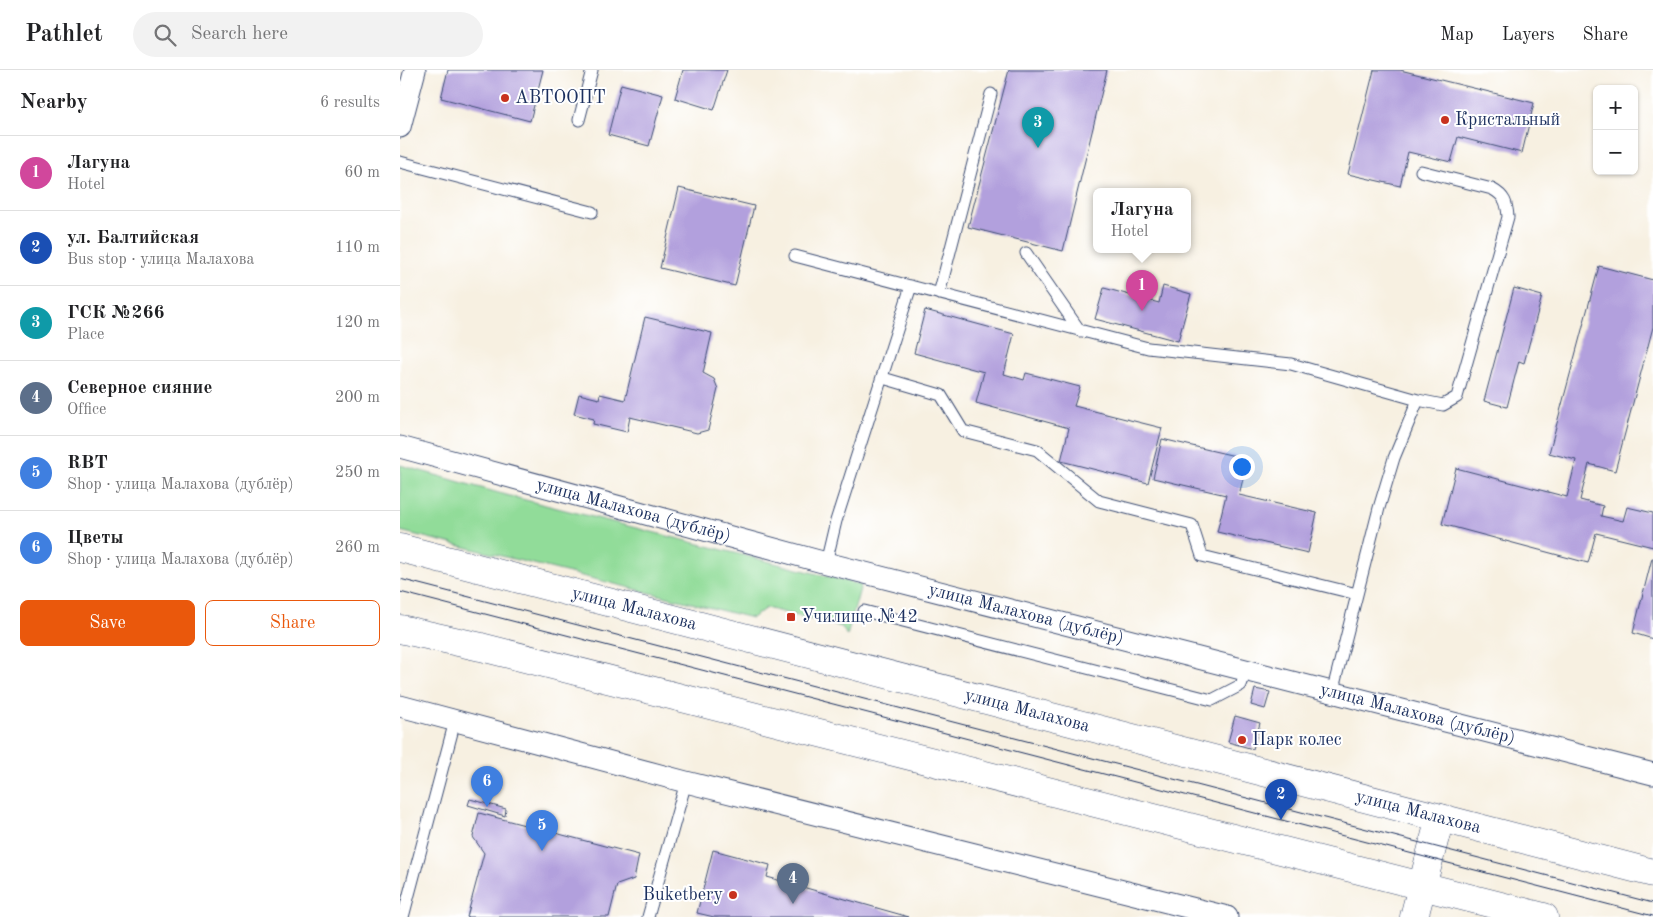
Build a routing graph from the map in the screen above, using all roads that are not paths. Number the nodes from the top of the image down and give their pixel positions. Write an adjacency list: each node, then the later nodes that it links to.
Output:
1 (592, 70): 4 (lane)
2 (408, 83): 5 (street)
3 (991, 94): 12 (lane)
4 (578, 120)
5 (400, 127)
6 (400, 162): 8 (lane)
7 (1421, 171): 15 (lane)
8 (592, 212)
9 (1026, 253): 13 (lane)
10 (795, 256): 11 (lane)
11 (911, 286): 12 (lane); 14 (lane)
12 (939, 294): 13 (lane)
13 (1080, 331): 15 (lane)
14 (883, 378): 18 (lane); 19 (lane)
15 (1418, 400): 19 (lane)
16 (400, 447): 18 (street, улица Малахова (дублёр))
17 (400, 548): 28 (main road, улица Малахова)
18 (826, 563): 22 (street, улица Малахова (дублёр))
19 (1357, 594): 23 (lane)
20 (864, 611): 22 (lane)
21 (400, 629): 30 (main road)
22 (1246, 671): 23 (street, улица Малахова (дублёр))
23 (1332, 693): 26 (street, улица Малахова (дублёр))
24 (400, 706): 25 (street)
25 (455, 722): 27 (street); 32 (lane)
26 (1653, 774)
27 (686, 782): 31 (street); 33 (lane)
28 (1440, 818): 29 (main road, улица Малахова); 30 (main road)
29 (1653, 874)
30 (1423, 886): 35 (main road); 36 (main road)
31 (1204, 914): 34 (street)
32 (403, 917)
33 (648, 917)
34 (1227, 917)
35 (1414, 917)
36 (1544, 917)

